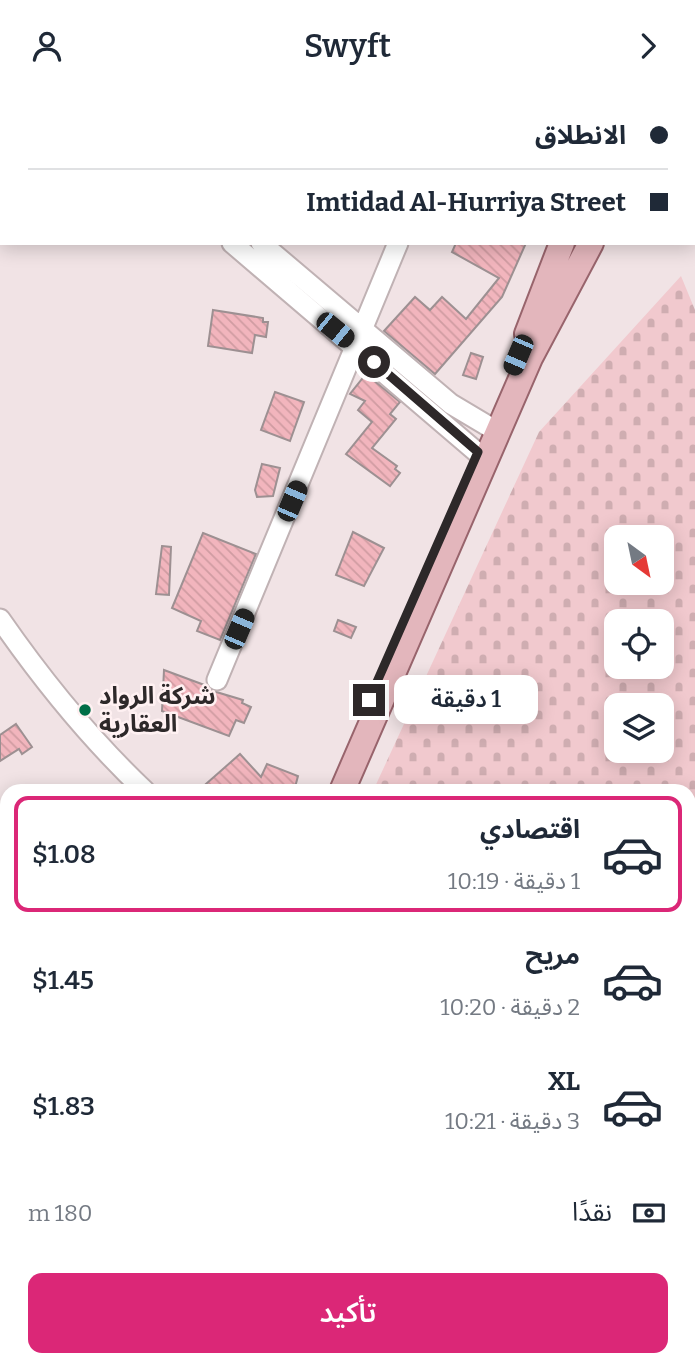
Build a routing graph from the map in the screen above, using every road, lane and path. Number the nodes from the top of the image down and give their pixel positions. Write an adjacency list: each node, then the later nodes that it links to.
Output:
1 (235, 245): 8 (street)
2 (263, 245): 8 (street)
3 (397, 245): 8 (street)
4 (561, 245): 9 (main road)
5 (591, 245): 7 (main road)
6 (605, 245): 7 (main road)
7 (571, 280): 9 (main road)
8 (359, 338): 9 (street); 10 (street); 12 (street)
9 (494, 429): 10 (main road)
10 (482, 456): 14 (main road); 15 (main road)
11 (0, 619): 13 (street)
12 (217, 680)
13 (138, 784)
14 (334, 784)
15 (344, 784)

